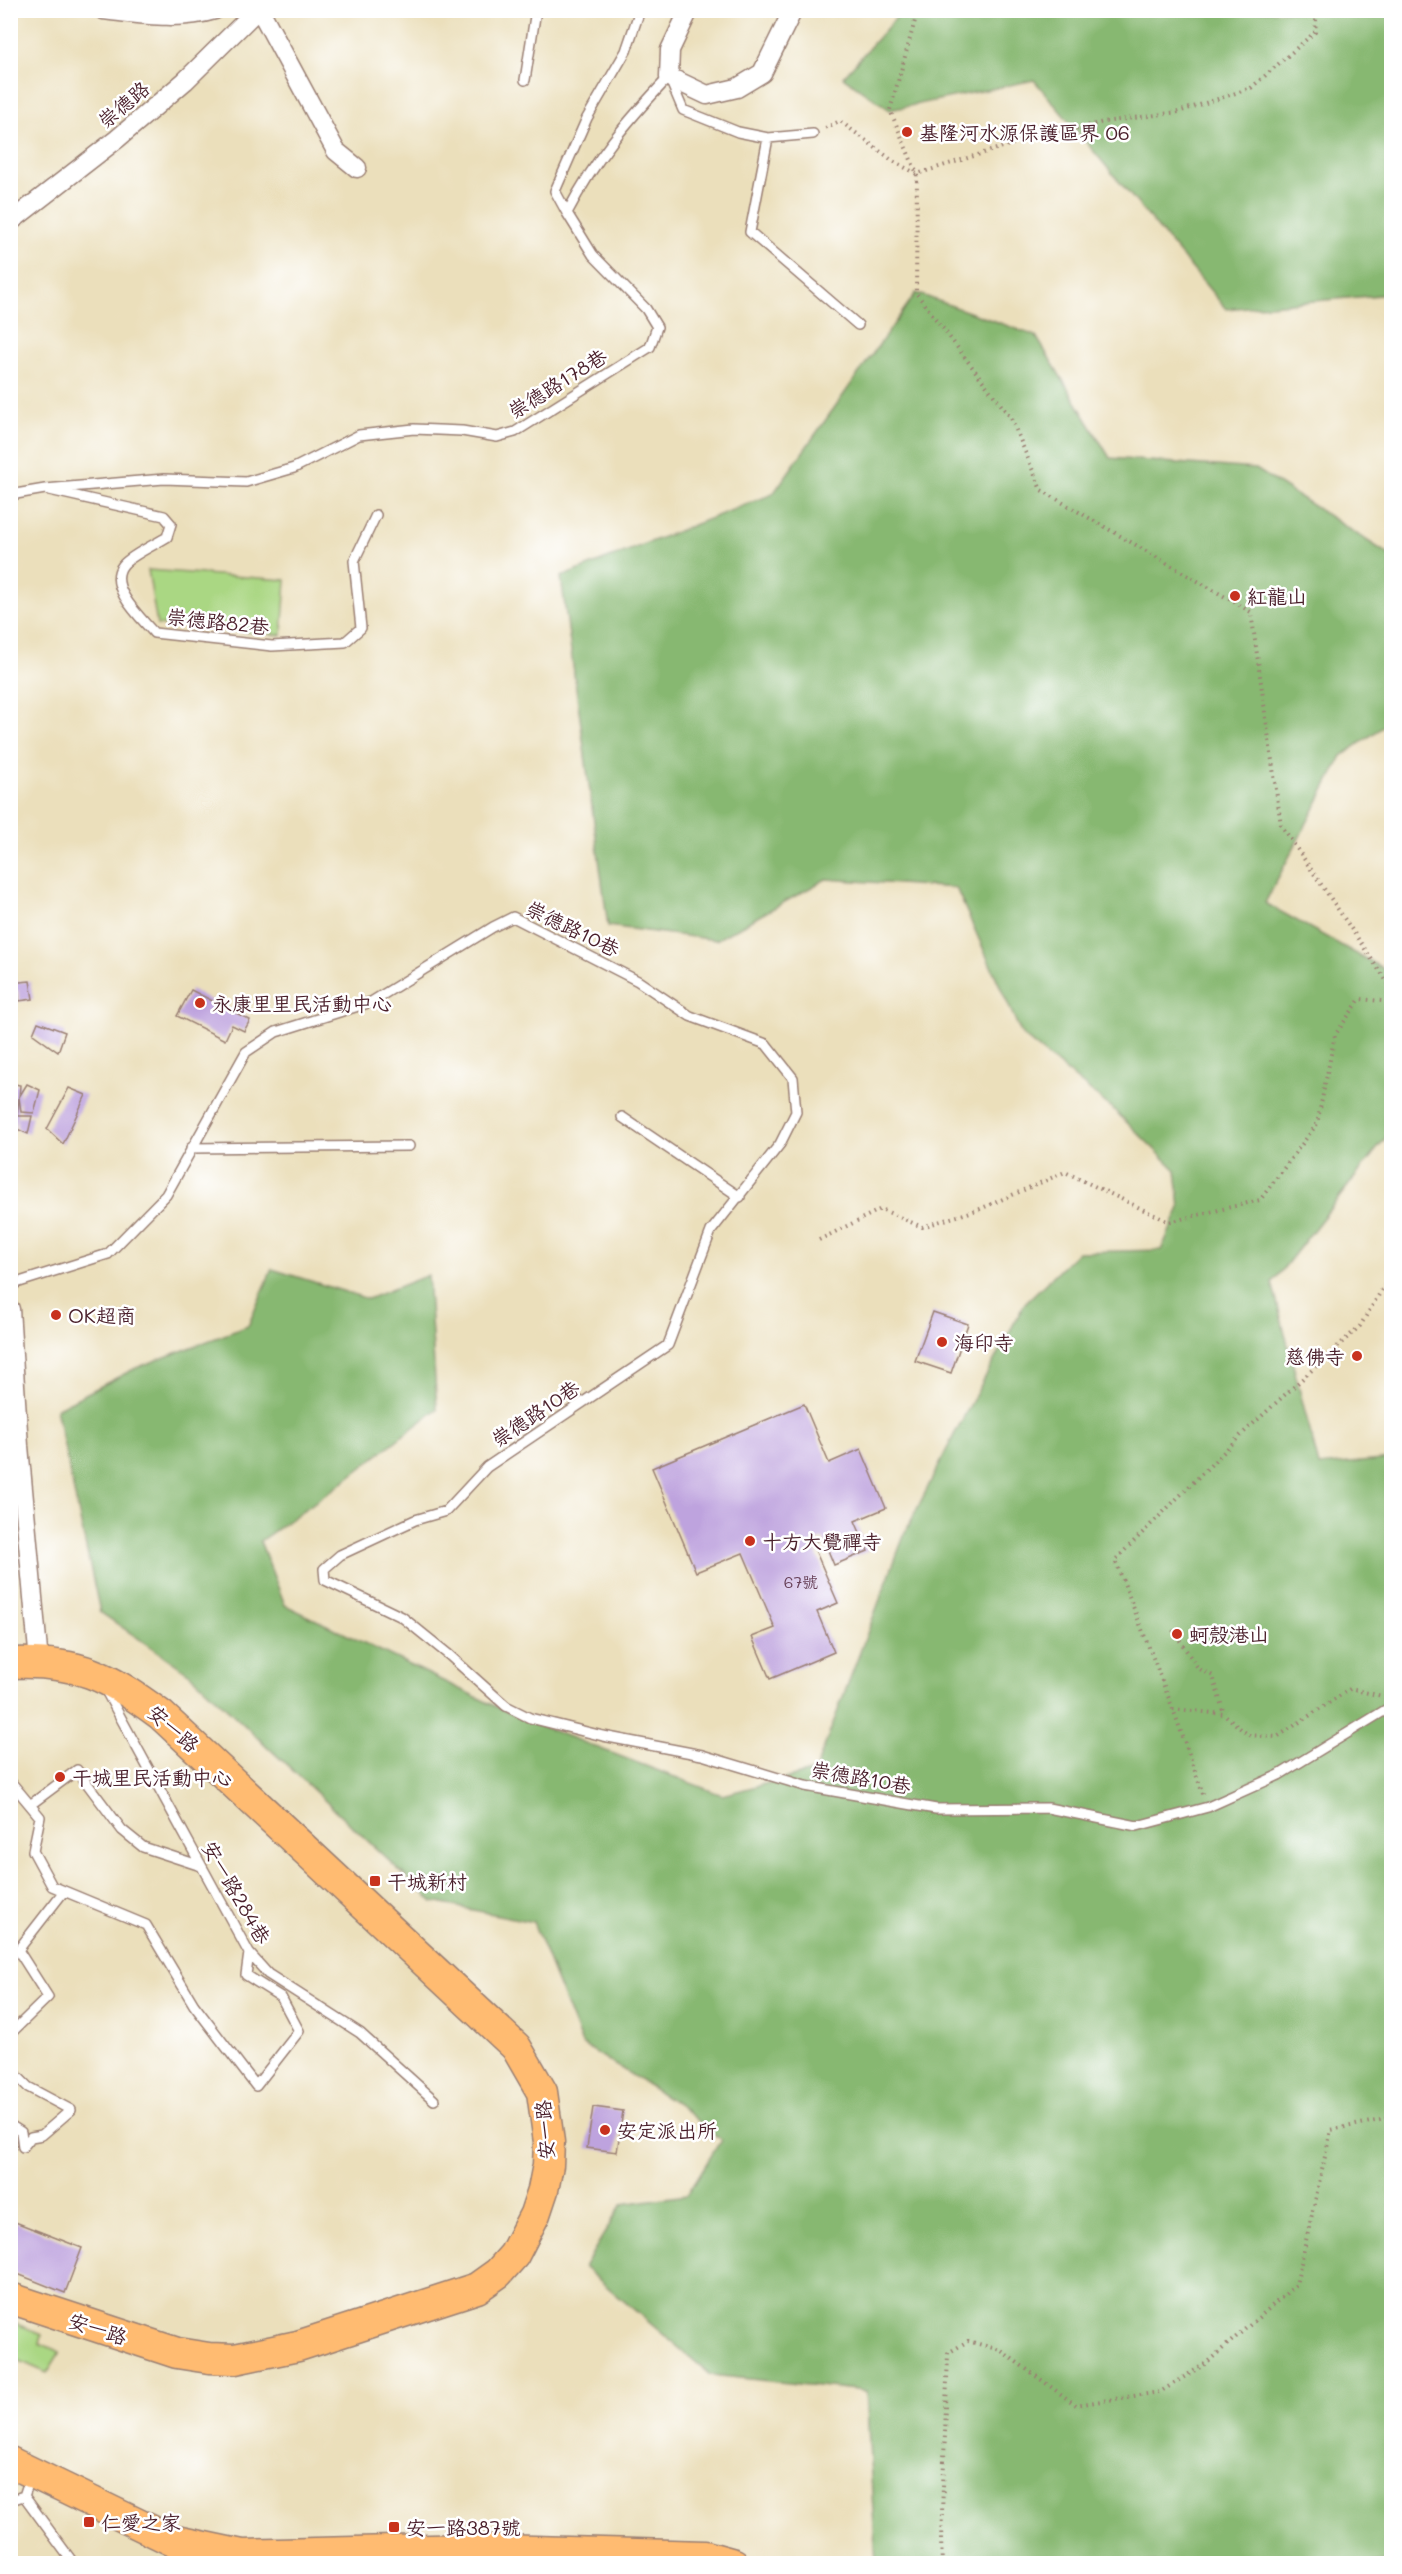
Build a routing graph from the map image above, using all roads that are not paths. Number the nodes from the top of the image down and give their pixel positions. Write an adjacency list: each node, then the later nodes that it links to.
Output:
1 (103, 10): 2 (street)
2 (215, 10)
3 (258, 10): 12 (street); 14 (street, 崇德路)
4 (536, 10): 9 (lane)
5 (640, 10): 13 (lane)
6 (689, 10): 8 (street)
7 (793, 10): 8 (street)
8 (669, 77): 11 (lane); 13 (lane)
9 (525, 80)
10 (813, 134): 11 (lane)
11 (768, 138): 15 (lane)
12 (357, 168)
13 (567, 213): 16 (lane, 崇德路178巷)
14 (10, 222)
15 (858, 325)
16 (45, 489): 17 (lane, 崇德路82巷); 18 (lane, 崇德路82巷)
17 (10, 495)
18 (376, 515)
19 (622, 1117): 22 (lane)
20 (409, 1146): 21 (lane)
21 (191, 1148): 22 (lane, 崇德路10巷); 23 (lane, 崇德路10巷)
22 (740, 1197): 27 (lane, 崇德路10巷)
23 (10, 1285)
24 (10, 1309): 25 (street)
25 (25, 1662): 26 (main road, 安一路)
26 (96, 1674): 30 (lane, 安一路284巷); 37 (main road, 安一路)
27 (1392, 1706)
28 (10, 1780): 29 (lane)
29 (30, 1805): 30 (lane); 31 (lane)
30 (201, 1866): 32 (lane, 安一路284巷)
31 (64, 1891): 32 (lane); 33 (lane)
32 (249, 1953): 35 (lane, 安一路284巷)
33 (10, 2034)
34 (10, 2069): 36 (lane)
35 (434, 2100)
36 (10, 2125)
37 (10, 2298)
38 (22, 2477): 39 (lane); 40 (lane); 41 (main road)
39 (10, 2500)
40 (74, 2564)
41 (734, 2564)

